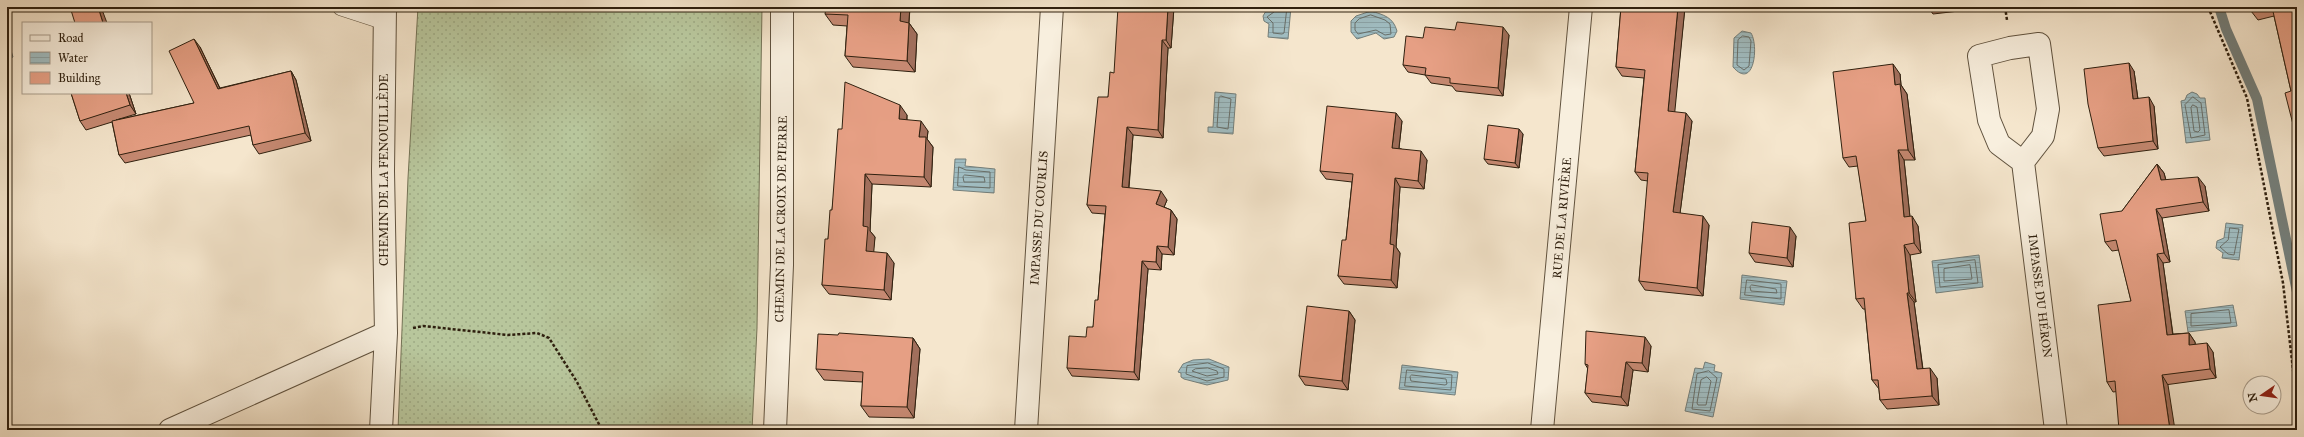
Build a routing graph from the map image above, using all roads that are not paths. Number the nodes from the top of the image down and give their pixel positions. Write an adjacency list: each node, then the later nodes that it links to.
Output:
1 (341, 7): 5 (lane)
2 (782, 7): 10 (street, CHEMIN DE LA CROIX DE PIERRE)
3 (1052, 7): 11 (street, IMPASSE DU COURLIS)
4 (1581, 7): 12 (street, RUE DE LA RIVIÈRE)
5 (385, 14): 7 (street, CHEMIN DE LA FENOUILLÈDE)
6 (2023, 162): 6 (street); 13 (street, IMPASSE DU HÉRON)
7 (386, 333): 8 (street); 9 (street, CHEMIN DE LA FENOUILLÈDE)
8 (170, 430)
9 (381, 430)
10 (775, 430)
11 (1026, 430)
12 (1542, 430)
13 (2056, 430)

